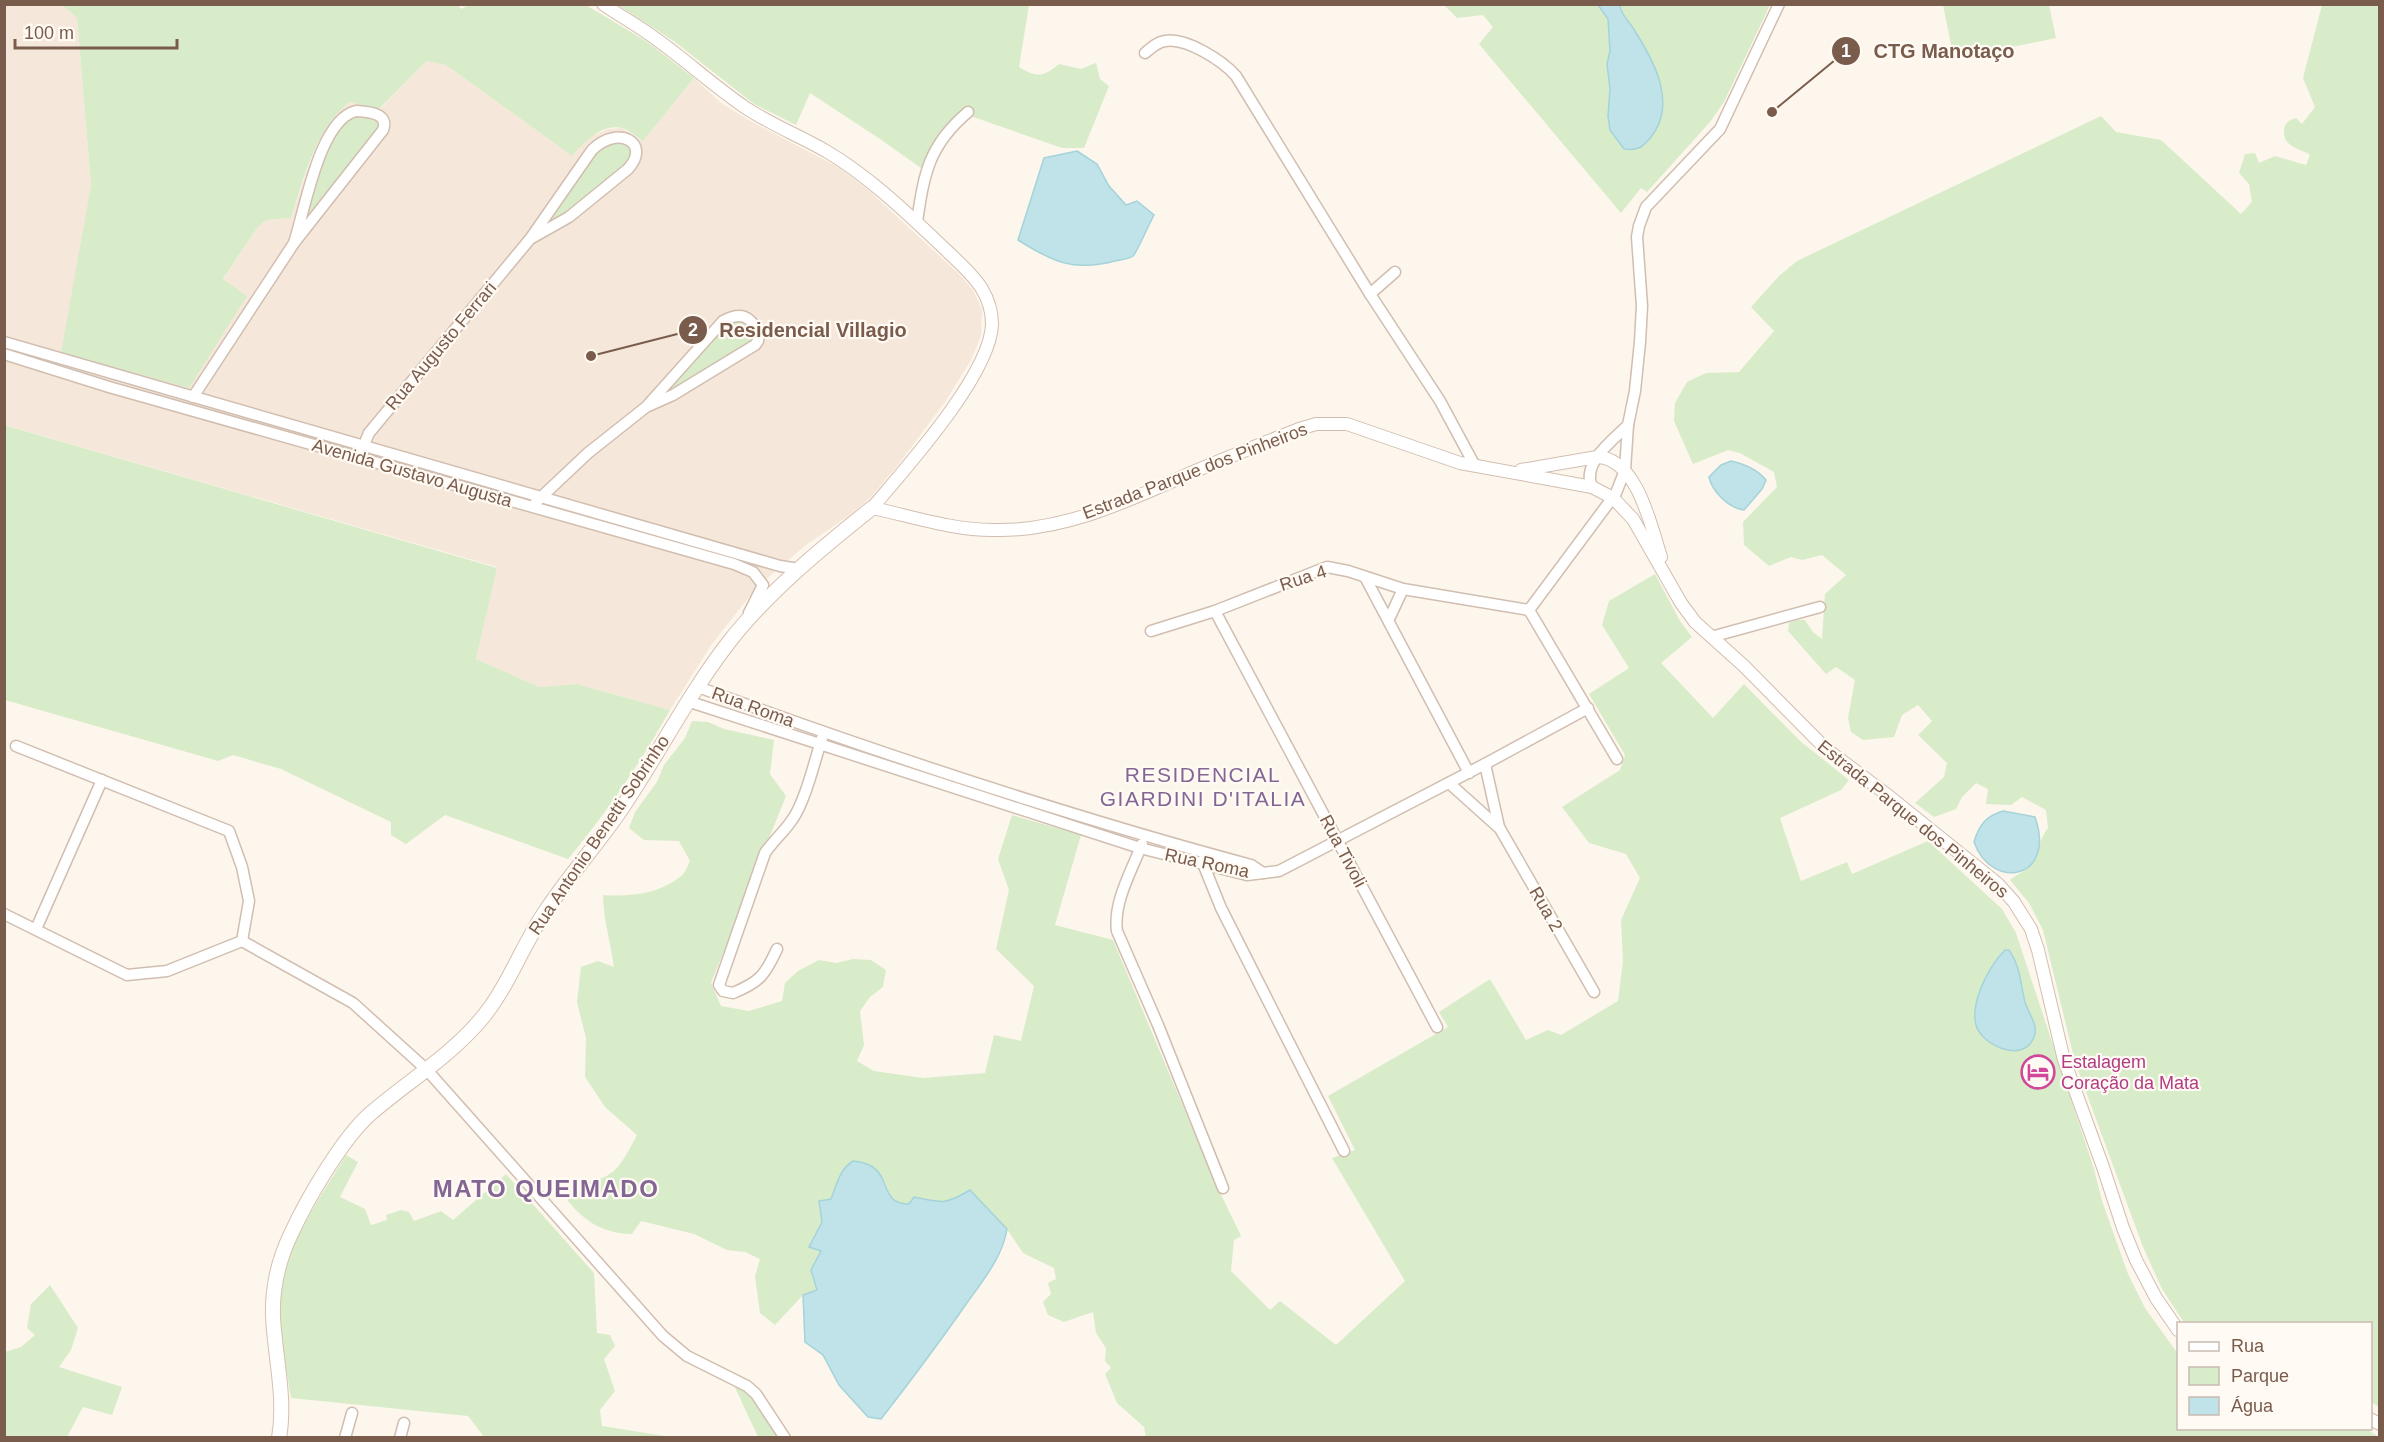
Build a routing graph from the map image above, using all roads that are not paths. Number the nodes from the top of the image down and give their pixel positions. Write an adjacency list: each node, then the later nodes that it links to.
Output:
1 (603, 4): 5 (street)
2 (1779, 4): 14 (street)
3 (1145, 53): 9 (street)
4 (968, 112): 5 (street)
5 (917, 222): 25 (street)
6 (530, 239): 6 (street, Rua Augusto Ferrari); 15 (street, Rua Augusto Ferrari)
7 (294, 243): 7 (street); 12 (street)
8 (1395, 272): 9 (street)
9 (1370, 294): 18 (street)
10 (4, 342): 12 (street, Avenida Gustavo Augusta)
11 (4, 354): 17 (street, Avenida Gustavo Augusta)
12 (193, 397): 15 (street, Avenida Gustavo Augusta)
13 (646, 407): 13 (street); 22 (street)
14 (1628, 425): 16 (street); 20 (street)
15 (364, 445): 17 (street, Rua Augusto Ferrari); 22 (street, Avenida Gustavo Augusta)
16 (1597, 457): 19 (street, Estrada Parque dos Pinheiros); 20 (street, Estrada Parque dos Pinheiros); 21 (street)
17 (360, 458): 24 (street, Avenida Gustavo Augusta)
18 (1475, 466): 19 (street, Estrada Parque dos Pinheiros); 25 (street, Estrada Parque dos Pinheiros)
19 (1514, 471): 21 (street, Estrada Parque dos Pinheiros)
20 (1625, 471): 23 (street); 28 (street, Estrada Parque dos Pinheiros)
21 (1592, 487): 23 (street, Estrada Parque dos Pinheiros)
22 (539, 498): 24 (street); 26 (street, Avenida Gustavo Augusta)
23 (1613, 498): 28 (street, Estrada Parque dos Pinheiros); 31 (street)
24 (531, 508): 34 (street, Avenida Gustavo Augusta)
25 (872, 508): 26 (main road, Rua Antonio Benetti Sobrinho)
26 (799, 569): 34 (main road, Rua Antonio Benetti Sobrinho)
27 (1365, 577): 29 (street, Rua 4); 32 (street, Rua 4); 33 (street)
28 (1670, 584): 36 (street, Estrada Parque dos Pinheiros)
29 (1403, 589): 31 (street, Rua 4); 33 (street)
30 (1820, 607): 36 (street)
31 (1529, 610): 39 (street)
32 (1215, 611): 35 (street, Rua 4); 52 (street, Rua Tivoli)
33 (1389, 619): 46 (street)
34 (739, 631): 37 (main road, Rua Antonio Benetti Sobrinho)
35 (1151, 631)
36 (1711, 637): 66 (street, Estrada Parque dos Pinheiros)
37 (698, 687): 38 (main road, Rua Antonio Benetti Sobrinho); 40 (street, Rua Roma)
38 (687, 701): 41 (street, Rua Roma); 63 (main road, Rua Antonio Benetti Sobrinho)
39 (1588, 708): 43 (street); 45 (street)
40 (824, 732): 41 (street); 44 (street, Rua Roma)
41 (820, 745): 47 (street, Rua Roma); 60 (street)
42 (16, 746): 48 (street)
43 (1617, 759)
44 (923, 765): 47 (street); 51 (street, Rua Roma)
45 (1485, 765): 46 (street); 50 (street, Rua 2)
46 (1469, 773): 49 (street)
47 (919, 778): 53 (street, Rua Roma)
48 (102, 780): 58 (street); 59 (street)
49 (1449, 783): 50 (street, Rua 2); 52 (street)
50 (1499, 827): 61 (street, Rua 2)
51 (1145, 835): 53 (street); 54 (street, Rua Roma)
52 (1337, 840): 56 (street); 62 (street, Rua Tivoli)
53 (1140, 848): 55 (street, Rua Roma); 65 (street)
54 (1202, 852): 55 (street); 56 (street, Rua Roma)
55 (1202, 864): 56 (street, Rua Roma); 64 (street)
56 (1263, 873)
57 (4, 914): 58 (street)
58 (36, 929): 59 (street)
59 (242, 941): 63 (street)
60 (777, 949)
61 (1594, 992)
62 (1437, 1027)
63 (427, 1070): 69 (main road, Rua Antonio Benetti Sobrinho); 72 (street)
64 (1344, 1151)
65 (1223, 1188)
66 (2177, 1329)
67 (352, 1413): 70 (street)
68 (404, 1424): 71 (street)
69 (279, 1437)
70 (345, 1437)
71 (400, 1437)
72 (784, 1437)

